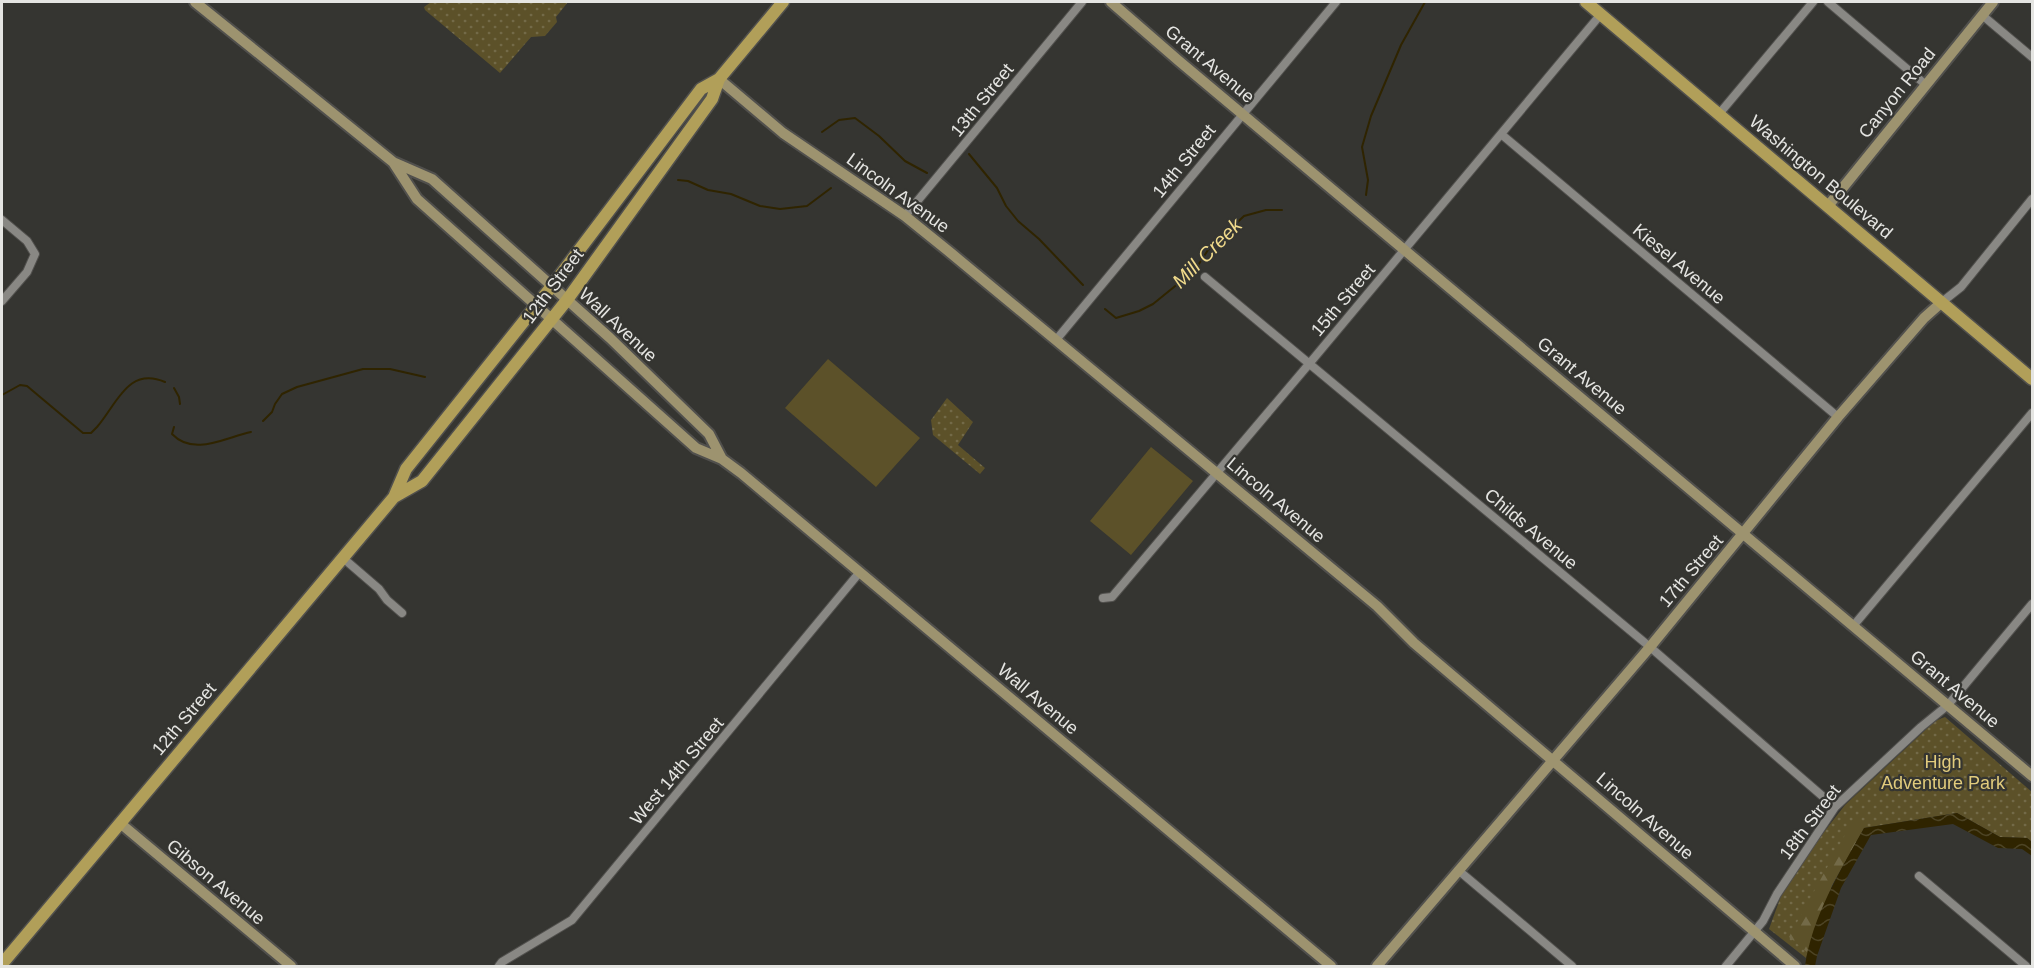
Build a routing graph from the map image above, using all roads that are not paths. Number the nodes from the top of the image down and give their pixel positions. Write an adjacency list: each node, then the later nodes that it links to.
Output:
1 (195, 2): 18 (street, Wall Avenue)
2 (783, 2): 13 (main road, 12th Street)
3 (1082, 2): 21 (street, 13th Street)
4 (1111, 2): 15 (street, Grant Avenue)
5 (1336, 2): 15 (street, 14th Street)
6 (1586, 2): 10 (main road, Washington Boulevard)
7 (1813, 2): 16 (street)
8 (1828, 2): 14 (street)
9 (1993, 2): 11 (street, Canyon Road)
10 (1601, 14): 16 (main road, Washington Boulevard); 17 (street, 15th Street)
11 (1982, 15): 12 (street); 14 (street, Canyon Road)
12 (2032, 57)
13 (719, 79): 21 (street, Lincoln Avenue); 25 (main road, 12th Street); 26 (main road, 12th Street)
14 (1926, 85): 20 (street, Canyon Road)
15 (1242, 113): 23 (street, Grant Avenue); 31 (street, 14th Street)
16 (1719, 114): 20 (main road, Washington Boulevard)
17 (1501, 134): 23 (street, 15th Street); 35 (street, Kiesel Avenue)
18 (393, 162): 25 (street, Wall Avenue); 29 (street, Wall Avenue)
19 (2032, 199): 28 (street, 17th Street)
20 (1828, 206): 28 (main road, Washington Boulevard)
21 (905, 216): 31 (street, Lincoln Avenue)
22 (2, 220): 27 (street)
23 (1404, 248): 32 (street, 15th Street); 39 (street, Grant Avenue)
24 (1205, 277): 32 (street, Childs Avenue)
25 (552, 286): 26 (street, Wall Avenue); 29 (main road, 12th Street)
26 (567, 300): 30 (main road, 12th Street); 36 (street, Wall Avenue)
27 (2, 302)
28 (1942, 302): 33 (main road, Washington Boulevard); 35 (street, 17th Street)
29 (537, 305): 30 (street, Wall Avenue); 38 (main road, 12th Street)
30 (553, 319): 36 (street, Wall Avenue); 38 (main road, 12th Street)
31 (1056, 340): 37 (street, Lincoln Avenue)
32 (1310, 364): 37 (street, 15th Street); 46 (street, Childs Avenue)
33 (2032, 379)
34 (2032, 413): 45 (street)
35 (1838, 417): 39 (street, 17th Street)
36 (722, 459): 41 (street, Wall Avenue)
37 (1217, 473): 42 (street, 15th Street); 48 (street, Lincoln Avenue)
38 (394, 497): 40 (main road, 12th Street)
39 (1744, 533): 45 (street, Grant Avenue); 46 (street, 17th Street)
40 (343, 558): 44 (street); 51 (main road, 12th Street)
41 (859, 573): 58 (street, West 14th Street); 59 (street, Wall Avenue)
42 (1103, 598)
43 (2032, 604): 47 (street, 18th Street)
44 (402, 614)
45 (1854, 625): 47 (street, Grant Avenue)
46 (1650, 647): 48 (street, 17th Street); 50 (street, Childs Avenue)
47 (1948, 705): 49 (street, Grant Avenue); 50 (street, 18th Street)
48 (1554, 760): 52 (street, 17th Street); 54 (street, Lincoln Avenue)
49 (2032, 776)
50 (1835, 807): 54 (street, 18th Street)
51 (120, 823): 55 (main road, 12th Street); 57 (street, Gibson Avenue)
52 (1458, 870): 60 (street, 17th Street); 61 (street)
53 (1919, 876): 63 (street)
54 (1754, 932): 56 (street, Lincoln Avenue); 62 (street, 18th Street)
55 (2, 964)
56 (1792, 964)
57 (291, 966)
58 (499, 966)
59 (1331, 966)
60 (1377, 966)
61 (1572, 966)
62 (1726, 966)
63 (2026, 966)

